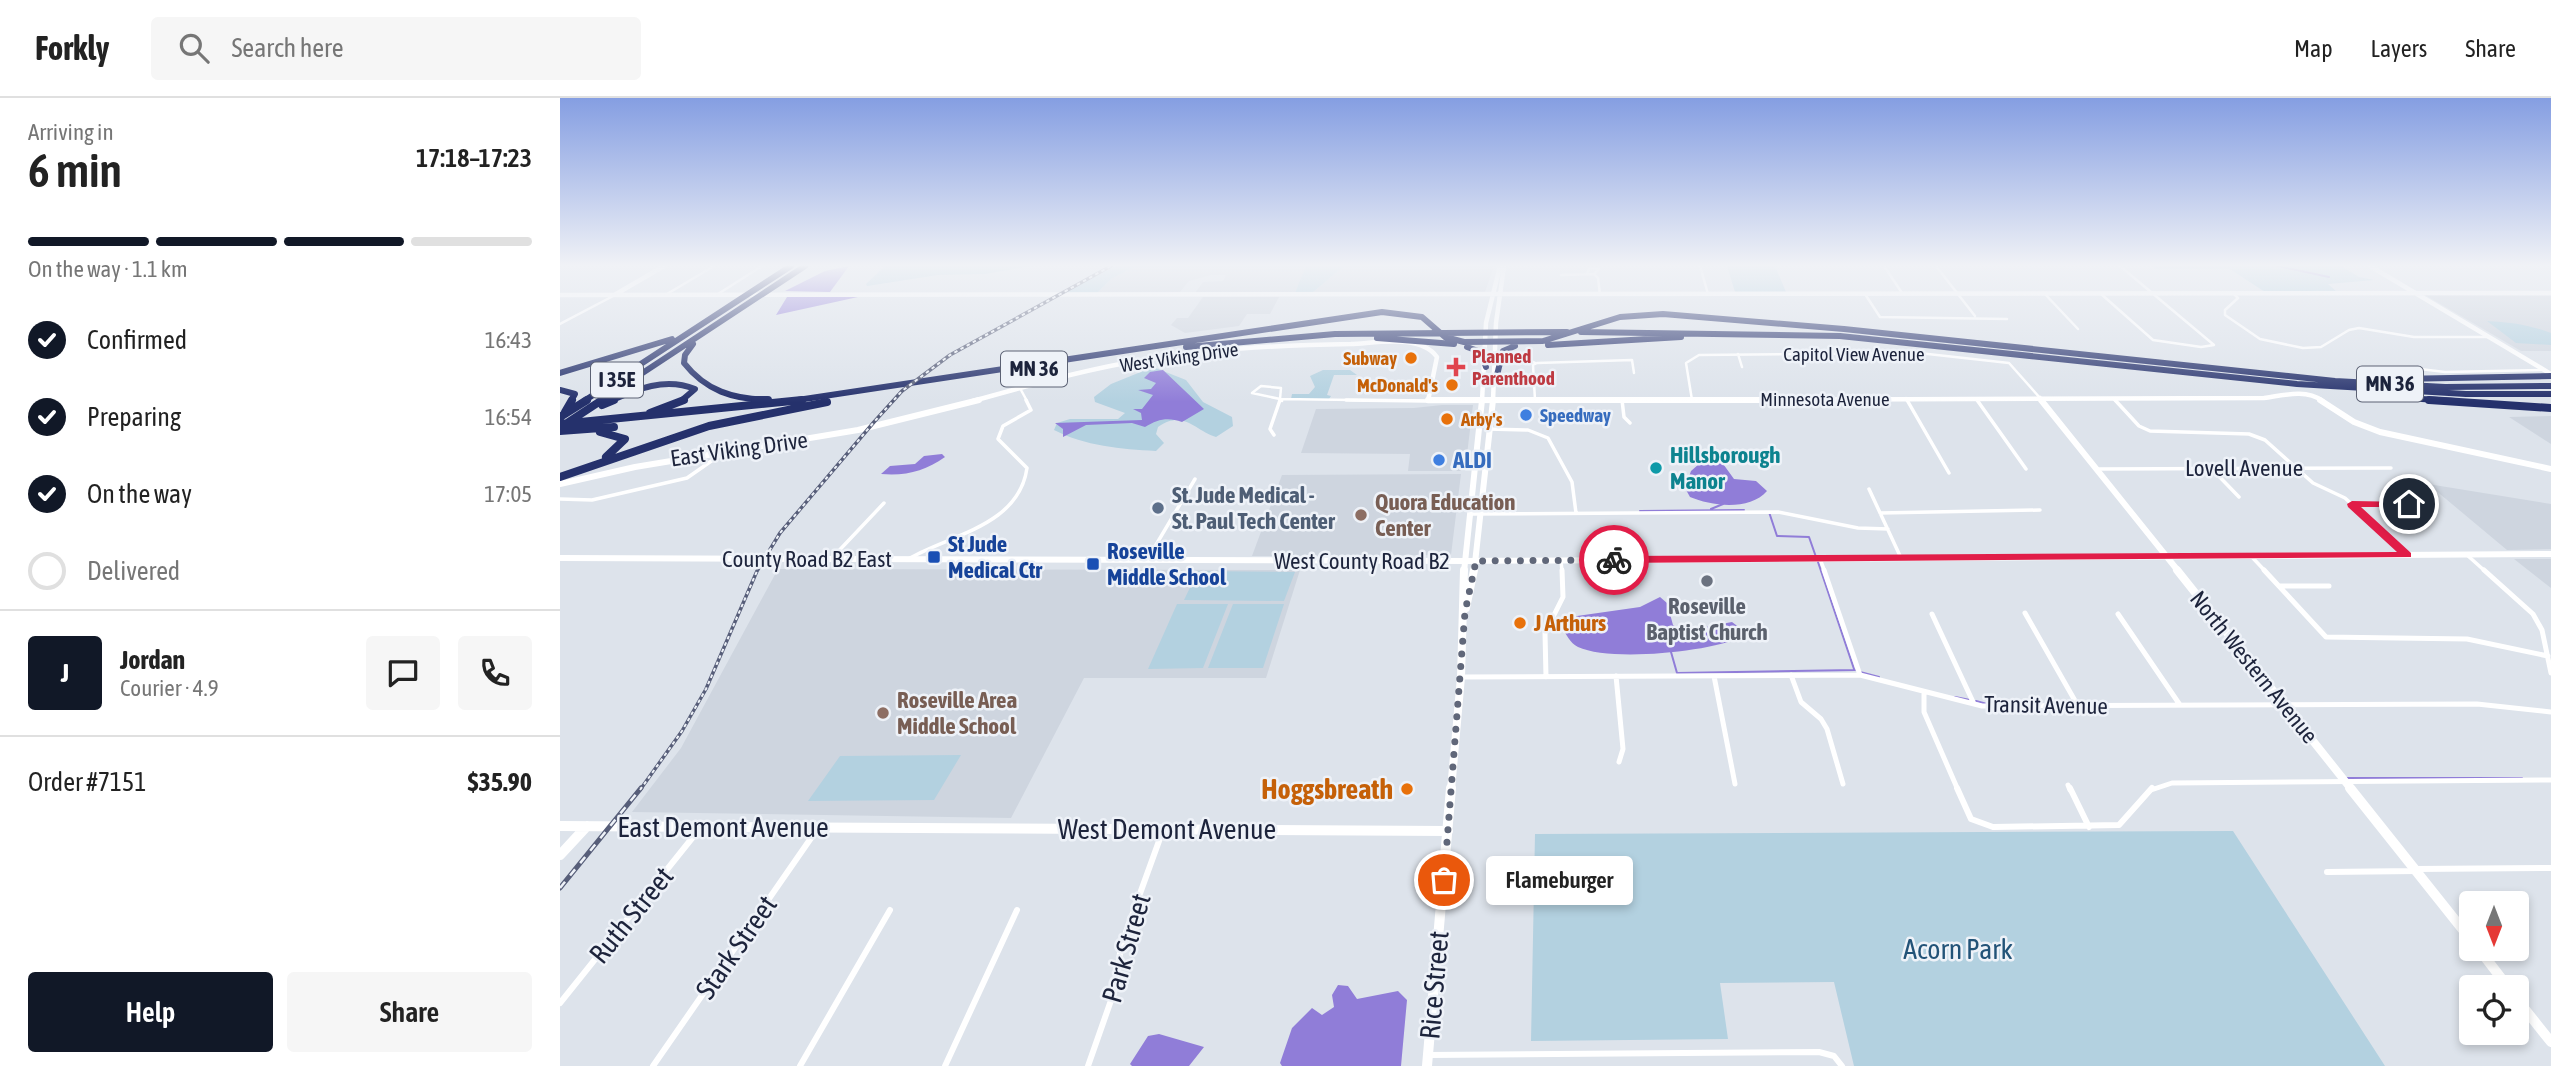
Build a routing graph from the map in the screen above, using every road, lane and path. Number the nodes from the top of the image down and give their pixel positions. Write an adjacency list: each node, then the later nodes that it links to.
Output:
1 (584, 311): 16 (street)
2 (722, 311): 13 (highway, I 35E)
3 (739, 311): 18 (highway, I 35E)
4 (1488, 311): 22 (street, Rice Street)
5 (1498, 311): 23 (street, Rice Street)
6 (1877, 311): 14 (street)
7 (1971, 311): 14 (street)
8 (2061, 311): 17 (street)
9 (2121, 311): 10 (street)
10 (2178, 311)
11 (2225, 311): 21 (street)
12 (2445, 311): 21 (street)
13 (713, 317): 36 (highway); 60 (highway, I 35E)
14 (1976, 317): 15 (street)
15 (2007, 319)
16 (560, 324)
17 (2078, 329)
18 (708, 331): 45 (highway); 58 (highway, I 35E)
19 (1881, 333): 23 (highway); 26 (highway, MN 36); 38 (highway, MN 36)
20 (1834, 336): 24 (highway, MN 36); 27 (highway); 38 (highway, MN 36)
21 (2489, 337): 35 (street)
22 (1485, 342): 23 (highway); 25 (highway); 26 (highway); 32 (street, Rice Street)
23 (1495, 342): 27 (highway); 40 (street, Rice Street)
24 (1221, 343): 25 (highway); 45 (highway, MN 36)
25 (1437, 343): 32 (highway)
26 (1153, 346): 45 (highway, MN 36)
27 (1515, 346): 40 (highway)
28 (1738, 354): 31 (street, Capitol View Avenue); 33 (street); 52 (street, Capitol View Avenue)
29 (1524, 358): 30 (street)
30 (1536, 363): 37 (street); 50 (street)
31 (2009, 363): 47 (street, North Western Avenue)
32 (1486, 367): 55 (street, Rice Street)
33 (1742, 367)
34 (2420, 369): 35 (street)
35 (2544, 370): 39 (street)
36 (560, 373)
37 (1634, 373)
38 (2231, 374): 39 (highway); 41 (highway, MN 36); 44 (highway, MN 36); 57 (highway)
39 (2551, 375)
40 (1496, 379): 56 (street, Rice Street)
41 (2551, 386)
42 (560, 390): 60 (highway)
43 (1021, 390): 54 (street, West Viking Drive); 59 (street, West Viking Drive); 98 (street)
44 (2551, 394)
45 (845, 396): 61 (highway, MN 36); 64 (highway, MN 36); 75 (highway)
46 (1906, 398): 49 (street, Minnesota Avenue); 52 (street, Minnesota Avenue); 74 (street)
47 (2040, 398): 48 (street, Minnesota Avenue); 49 (street, Minnesota Avenue); 71 (street, North Western Avenue)
48 (2114, 398): 68 (street); 72 (street, Minnesota Avenue)
49 (1977, 399): 70 (street)
50 (1535, 400): 51 (street, Minnesota Avenue); 56 (street, Minnesota Avenue)
51 (1622, 400): 52 (street, Minnesota Avenue); 62 (street)
52 (1692, 400)
53 (1281, 401): 53 (street); 54 (street, Minnesota Avenue); 65 (street)
54 (1428, 401): 55 (street, Minnesota Avenue)
55 (1483, 401): 56 (street, Minnesota Avenue); 85 (street, Rice Street)
56 (1492, 401): 63 (street, Rice Street)
57 (2551, 408)
58 (580, 414): 60 (highway, I 35E); 61 (highway)
59 (919, 417): 66 (street, East Viking Drive)
60 (561, 421): 61 (highway, MN 36); 64 (highway, MN 36)
61 (584, 423)
62 (1630, 423)
63 (1488, 429): 86 (street, Rice Street); 87 (street)
64 (573, 430): 73 (highway)
65 (1274, 435)
66 (725, 450): 77 (street, East Viking Drive); 80 (street)
67 (2210, 468): 68 (street, Lovell Avenue); 71 (street, Lovell Avenue); 79 (street)
68 (2295, 468): 69 (street, Lovell Avenue); 82 (street)
69 (2391, 468)
70 (2026, 469)
71 (2098, 469): 93 (street, North Western Avenue)
72 (2551, 469)
73 (560, 471)
74 (1949, 473)
75 (560, 477)
76 (1195, 479): 101 (street)
77 (560, 484)
78 (1869, 489): 88 (street)
79 (2239, 497)
80 (560, 499)
81 (884, 503): 97 (street)
82 (2352, 504): 83 (street); 91 (street)
83 (2409, 504)
84 (2040, 510): 88 (street)
85 (1469, 513): 86 (street); 103 (street, Rice Street)
86 (1480, 513): 87 (street); 104 (street, Rice Street)
87 (1576, 513): 89 (street)
88 (1880, 513): 89 (street)
89 (1888, 529): 96 (street)
90 (2551, 554): 92 (street, West County Road B2)
91 (2407, 555): 92 (street, West County Road B2); 94 (street, West County Road B2)
92 (2466, 555): 111 (street)
93 (2166, 556): 94 (street, West County Road B2); 96 (street, West County Road B2); 123 (street, North Western Avenue)
94 (2251, 556): 105 (street)
95 (560, 558): 97 (street, County Road B2 East)
96 (1901, 558): 100 (street, West County Road B2)
97 (832, 559): 98 (street, County Road B2 East)
98 (910, 559): 99 (street, County Road B2 East)
99 (1054, 559): 101 (street, West County Road B2)
100 (1820, 559): 102 (street, West County Road B2); 114 (street)
101 (1152, 560): 103 (street, West County Road B2)
102 (1561, 560): 104 (street, West County Road B2); 118 (street)
103 (1466, 561): 104 (street, West County Road B2); 107 (street, Rice Street)
104 (1476, 561): 107 (street, Rice Street)
105 (2278, 586): 106 (street); 111 (street)
106 (2329, 586)
107 (1465, 612): 117 (street, Rice Street)
108 (2025, 613): 121 (street)
109 (1932, 614): 120 (street)
110 (2118, 614): 122 (street)
111 (2547, 656): 112 (street)
112 (2551, 673)
113 (1791, 675): 114 (street, Transit Avenue); 116 (street, Transit Avenue); 128 (street)
114 (1860, 675): 119 (street, Transit Avenue)
115 (1616, 676): 116 (street, Transit Avenue); 118 (street, Transit Avenue); 125 (street)
116 (1714, 676): 129 (street)
117 (1461, 677): 118 (street, Transit Avenue); 138 (street, Rice Street)
118 (1546, 677)
119 (1924, 692): 120 (street, Transit Avenue); 135 (street)
120 (1975, 705): 121 (street, Transit Avenue)
121 (2078, 706): 122 (street, Transit Avenue)
122 (2181, 706): 123 (street, Transit Avenue)
123 (2285, 706): 124 (street, Transit Avenue); 127 (street, North Western Avenue)
124 (2551, 712)
125 (1619, 762)
126 (2551, 780): 127 (street)
127 (2346, 782): 135 (street); 141 (street, North Western Avenue)
128 (1843, 783)
129 (1735, 784)
130 (2068, 785): 135 (street)
131 (560, 826): 132 (street, East Demont Avenue)
132 (587, 826): 133 (street, East Demont Avenue); 139 (street)
133 (702, 827): 134 (street, East Demont Avenue); 148 (street, Ruth Street)
134 (819, 827): 136 (street, East Demont Avenue); 152 (street, Stark Street)
135 (2089, 827)
136 (887, 828): 137 (street, West Demont Avenue)
137 (1164, 829): 138 (street, West Demont Avenue); 155 (street, Park Street)
138 (1448, 831): 151 (street, Rice Street)
139 (560, 855)
140 (2551, 868): 141 (street)
141 (2416, 870): 142 (street); 145 (street, North Western Avenue)
142 (2327, 872)
143 (890, 910): 153 (street)
144 (1017, 910): 154 (street)
145 (2459, 925)
146 (2487, 961): 147 (street)
147 (2498, 975)
148 (560, 1003)
149 (2529, 1014): 150 (street)
150 (2551, 1042)
151 (1427, 1060): 156 (street)
152 (653, 1066)
153 (800, 1066)
154 (944, 1066)
155 (1088, 1066)
156 (1842, 1066)

